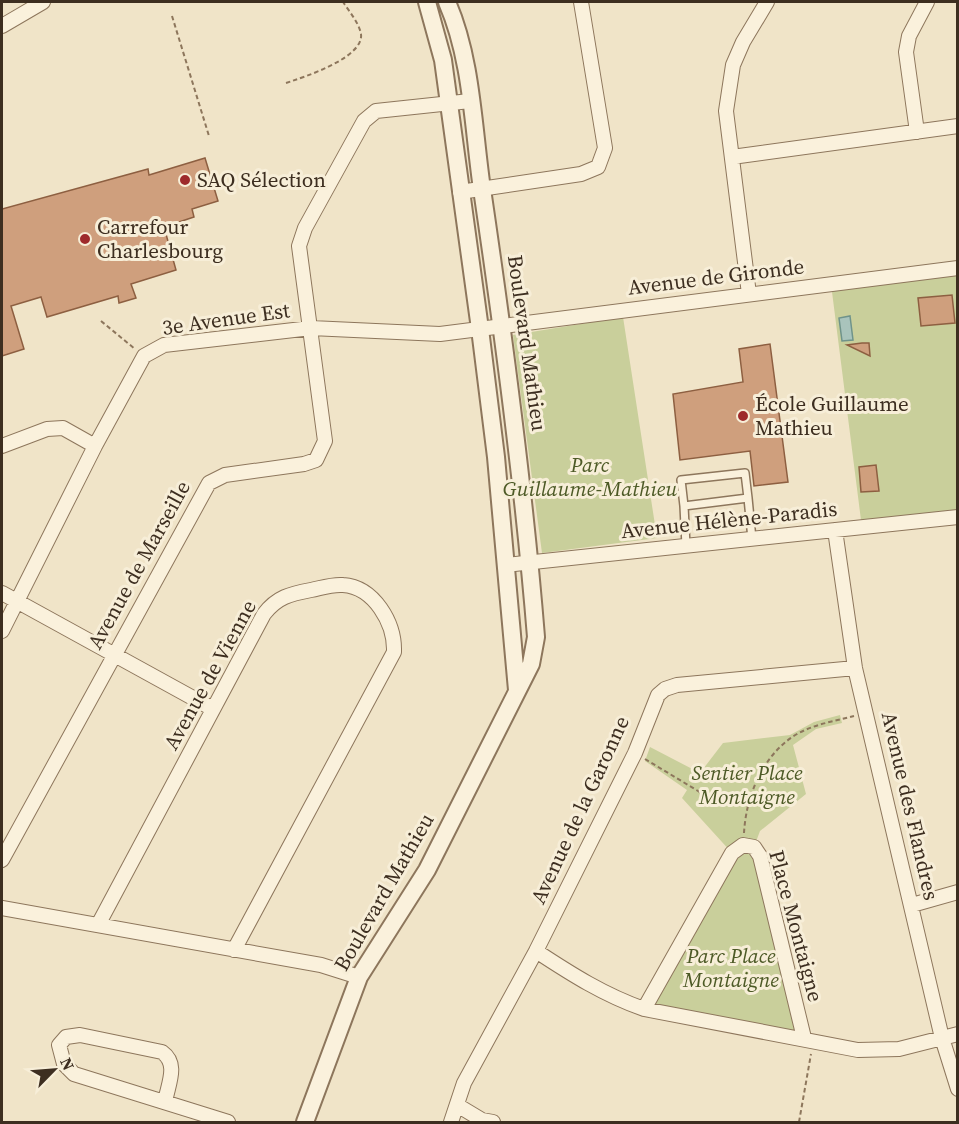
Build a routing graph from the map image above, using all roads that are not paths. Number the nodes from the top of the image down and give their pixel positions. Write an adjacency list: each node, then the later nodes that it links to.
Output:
1 (43, 2): 7 (street)
2 (427, 2): 9 (street)
3 (447, 2): 8 (street, Boulevard Mathieu)
4 (581, 2): 13 (street)
5 (767, 2): 12 (street)
6 (927, 2): 11 (street)
7 (2, 26)
8 (470, 101): 9 (street, Avenue de Marseille); 13 (street, Boulevard Mathieu)
9 (448, 104): 14 (street); 18 (street, Avenue de Marseille)
10 (957, 126): 11 (street)
11 (917, 132): 12 (street)
12 (732, 157): 16 (street)
13 (482, 189): 14 (street); 17 (street, Boulevard Mathieu)
14 (460, 192): 19 (street)
15 (957, 268): 16 (street, Avenue de Gironde)
16 (749, 294): 17 (street, Avenue de Gironde)
17 (503, 327): 19 (street, Avenue de Gironde); 28 (street, Boulevard Mathieu)
18 (311, 328): 19 (street, 3e Avenue Est); 21 (street, 3e Avenue Est); 33 (street, Avenue de Marseille)
19 (480, 329): 29 (street)
20 (2, 446): 21 (street)
21 (95, 446): 31 (street, 3e Avenue Est)
22 (748, 498): 23 (lane); 23 (lane); 26 (lane)
23 (684, 506): 27 (lane)
24 (957, 517): 25 (street, Avenue Hélène-Paradis)
25 (835, 530): 26 (street, Avenue Hélène-Paradis); 34 (street, Avenue des Flandres)
26 (752, 538): 27 (street, Avenue Hélène-Paradis)
27 (687, 546): 28 (street, Avenue Hélène-Paradis)
28 (530, 562): 29 (street, Avenue Hélène-Paradis); 35 (street, Boulevard Mathieu)
29 (505, 565): 35 (street)
30 (2, 593): 31 (street)
31 (18, 603): 32 (street, 3e Avenue Est); 33 (street)
32 (2, 631)
33 (114, 654): 36 (street); 37 (street, Avenue de Marseille)
34 (855, 668): 39 (street, Avenue des Flandres); 43 (street, Avenue de la Garonne)
35 (517, 690): 44 (street, Boulevard Mathieu)
36 (213, 709): 41 (street, Avenue de Vienne); 42 (street, Avenue de Vienne)
37 (2, 860)
38 (957, 892): 39 (street)
39 (912, 905): 47 (street, Avenue des Flandres)
40 (2, 908): 41 (street)
41 (98, 926): 42 (street)
42 (234, 950): 44 (street)
43 (536, 951): 45 (street); 51 (street, Avenue de la Garonne)
44 (359, 977): 53 (street, Boulevard Mathieu)
45 (644, 1009): 48 (street); 48 (street, Place Montaigne)
46 (957, 1034): 47 (street)
47 (942, 1038): 48 (street); 49 (street, Avenue des Flandres)
48 (808, 1039)
49 (957, 1089)
50 (165, 1102): 50 (street); 52 (street)
51 (457, 1105): 54 (street, Avenue de la Garonne); 55 (street)
52 (228, 1122)
53 (305, 1122)
54 (451, 1122)
55 (493, 1122)

